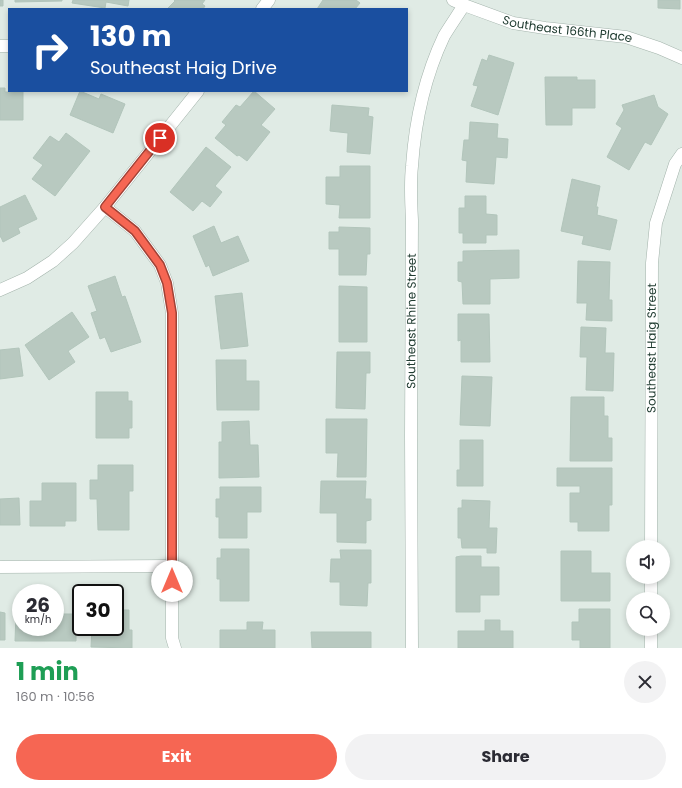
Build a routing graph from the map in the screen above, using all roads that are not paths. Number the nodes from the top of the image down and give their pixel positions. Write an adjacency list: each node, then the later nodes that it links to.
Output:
1 (269, 0): 3 (street)
2 (458, 3): 4 (street, Southeast 166th Place); 14 (street, Southeast Rhine Street)
3 (263, 8)
4 (682, 58)
5 (195, 92): 7 (street)
6 (682, 154): 9 (street, Southeast Haig Street)
7 (105, 207): 8 (street); 11 (street)
8 (0, 290)
9 (651, 540)
10 (0, 566): 11 (street)
11 (172, 566): 13 (street)
12 (651, 636): 15 (street)
13 (175, 648)
14 (412, 648)
15 (651, 648)

